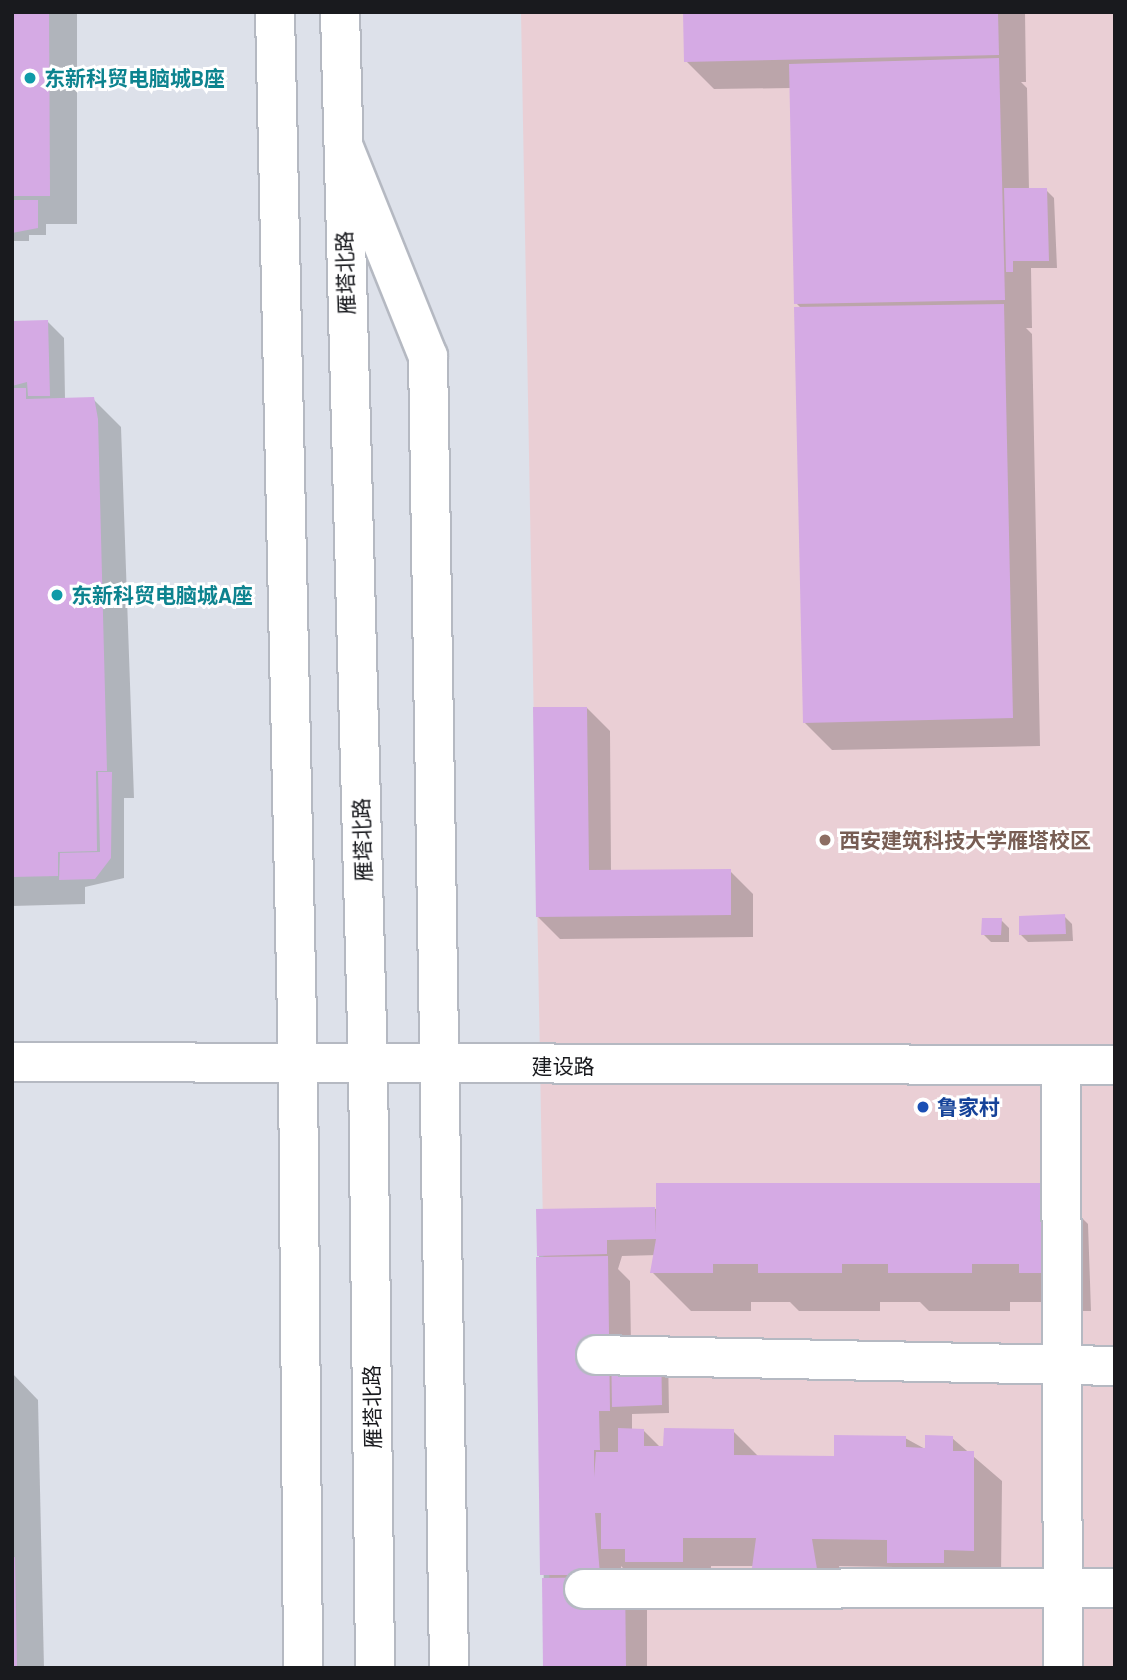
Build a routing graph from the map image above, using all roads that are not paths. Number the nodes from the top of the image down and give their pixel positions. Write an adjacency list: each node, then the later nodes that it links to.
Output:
1 (275, 12): 7 (street)
2 (340, 12): 3 (street, 雁塔北路)
3 (341, 142): 8 (street, 雁塔北路); 9 (street)
4 (12, 1062): 7 (street, 建设路)
5 (1061, 1065): 6 (street, 建设路); 9 (street, 建设路); 11 (street)
6 (1115, 1065)
7 (298, 1066): 8 (street, 建设路); 16 (street)
8 (368, 1066): 9 (street, 建设路); 17 (street, 雁塔北路)
9 (440, 1066): 18 (street)
10 (596, 1355): 11 (street)
11 (1062, 1365): 12 (street); 13 (street)
12 (1115, 1366)
13 (1063, 1588): 14 (street); 15 (street); 19 (street)
14 (1115, 1588)
15 (584, 1589)
16 (303, 1668)
17 (375, 1668)
18 (449, 1668)
19 (1063, 1668)

